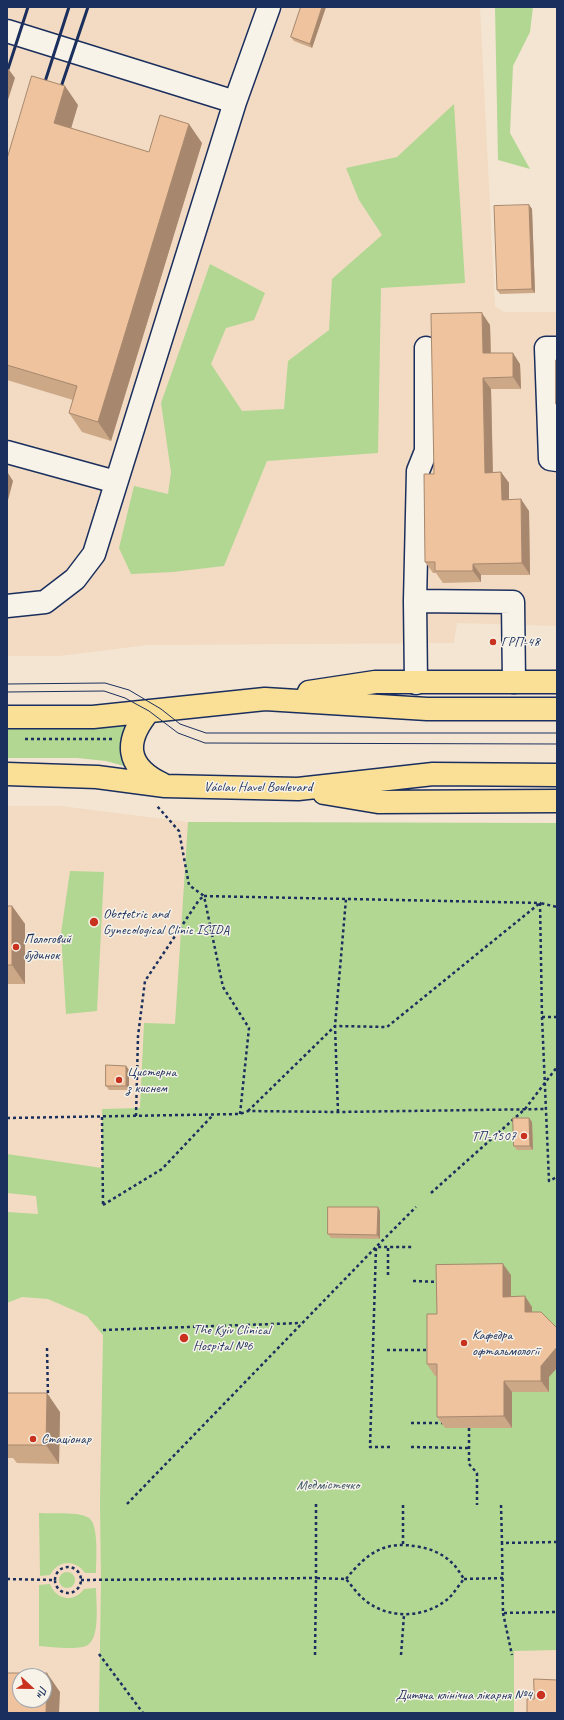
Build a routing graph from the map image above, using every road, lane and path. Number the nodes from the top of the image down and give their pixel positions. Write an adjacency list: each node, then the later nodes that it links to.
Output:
1 (269, 7): 3 (lane)
2 (7, 31): 3 (lane)
3 (235, 102): 8 (lane)
4 (426, 348): 9 (lane)
5 (557, 348): 7 (lane)
6 (7, 452): 8 (lane)
7 (557, 460)
8 (116, 482): 10 (lane)
9 (415, 601): 11 (lane); 13 (lane)
10 (7, 606)
11 (514, 682): 12 (main road); 13 (main road)
12 (557, 682)
13 (416, 683): 14 (main road)
14 (265, 699): 15 (main road); 16 (main road)
15 (557, 709)
16 (149, 711): 17 (main road); 19 (main road)
17 (7, 717)
18 (22, 739): 19 (path)
19 (132, 741): 23 (main road)
20 (7, 774): 23 (main road, Václav Havel Boulevard)
21 (557, 775): 22 (main road, Václav Havel Boulevard)
22 (298, 789): 23 (main road, Václav Havel Boulevard); 24 (main road)
23 (161, 795): 25 (path)
24 (557, 801)
25 (204, 896): 26 (path); 39 (path); 40 (path)
26 (346, 899): 27 (path); 31 (path)
27 (540, 903): 28 (path); 29 (path); 31 (path)
28 (557, 907)
29 (542, 1017): 30 (path); 33 (path)
30 (557, 1017)
31 (336, 1026): 36 (path); 37 (path)
32 (557, 1067): 33 (path)
33 (545, 1084): 34 (path); 35 (path)
34 (525, 1109): 35 (path); 37 (path); 44 (path)
35 (546, 1109): 43 (path)
36 (248, 1111): 37 (path); 39 (path)
37 (338, 1112)
38 (213, 1114): 39 (path); 40 (path); 41 (path)
39 (240, 1114)
40 (136, 1116): 41 (path)
41 (102, 1117): 42 (path)
42 (7, 1118)
43 (557, 1177)
44 (431, 1193)
45 (416, 1207): 46 (path)
46 (376, 1247): 47 (path); 52 (path); 61 (path)
47 (388, 1247): 48 (path); 49 (path)
48 (413, 1247)
49 (388, 1275)
50 (413, 1282): 51 (path)
51 (444, 1282)
52 (302, 1323): 53 (path); 64 (path)
53 (103, 1330)
54 (47, 1348): 57 (path)
55 (386, 1350): 56 (path)
56 (435, 1350)
57 (48, 1401)
58 (411, 1423): 59 (path)
59 (445, 1423)
60 (469, 1428): 63 (path)
61 (390, 1447)
62 (411, 1447): 63 (path)
63 (469, 1448): 67 (path)
64 (127, 1504)
65 (316, 1504): 72 (path)
66 (404, 1505): 71 (path)
67 (477, 1505)
68 (501, 1505): 70 (path)
69 (557, 1542): 70 (path)
70 (502, 1543): 73 (path)
71 (403, 1544): 75 (path); 76 (path)
72 (316, 1578): 75 (path); 78 (path); 83 (path)
73 (503, 1578): 76 (path); 80 (path)
74 (7, 1579): 77 (path)
75 (346, 1579): 81 (path)
76 (464, 1579): 81 (path)
77 (54, 1580): 78 (path); 78 (path)
78 (81, 1580)
79 (557, 1612): 80 (path)
80 (503, 1613): 85 (path)
81 (404, 1614): 84 (path)
82 (99, 1654): 86 (path)
83 (315, 1655)
84 (401, 1655)
85 (512, 1655)
86 (142, 1713)

